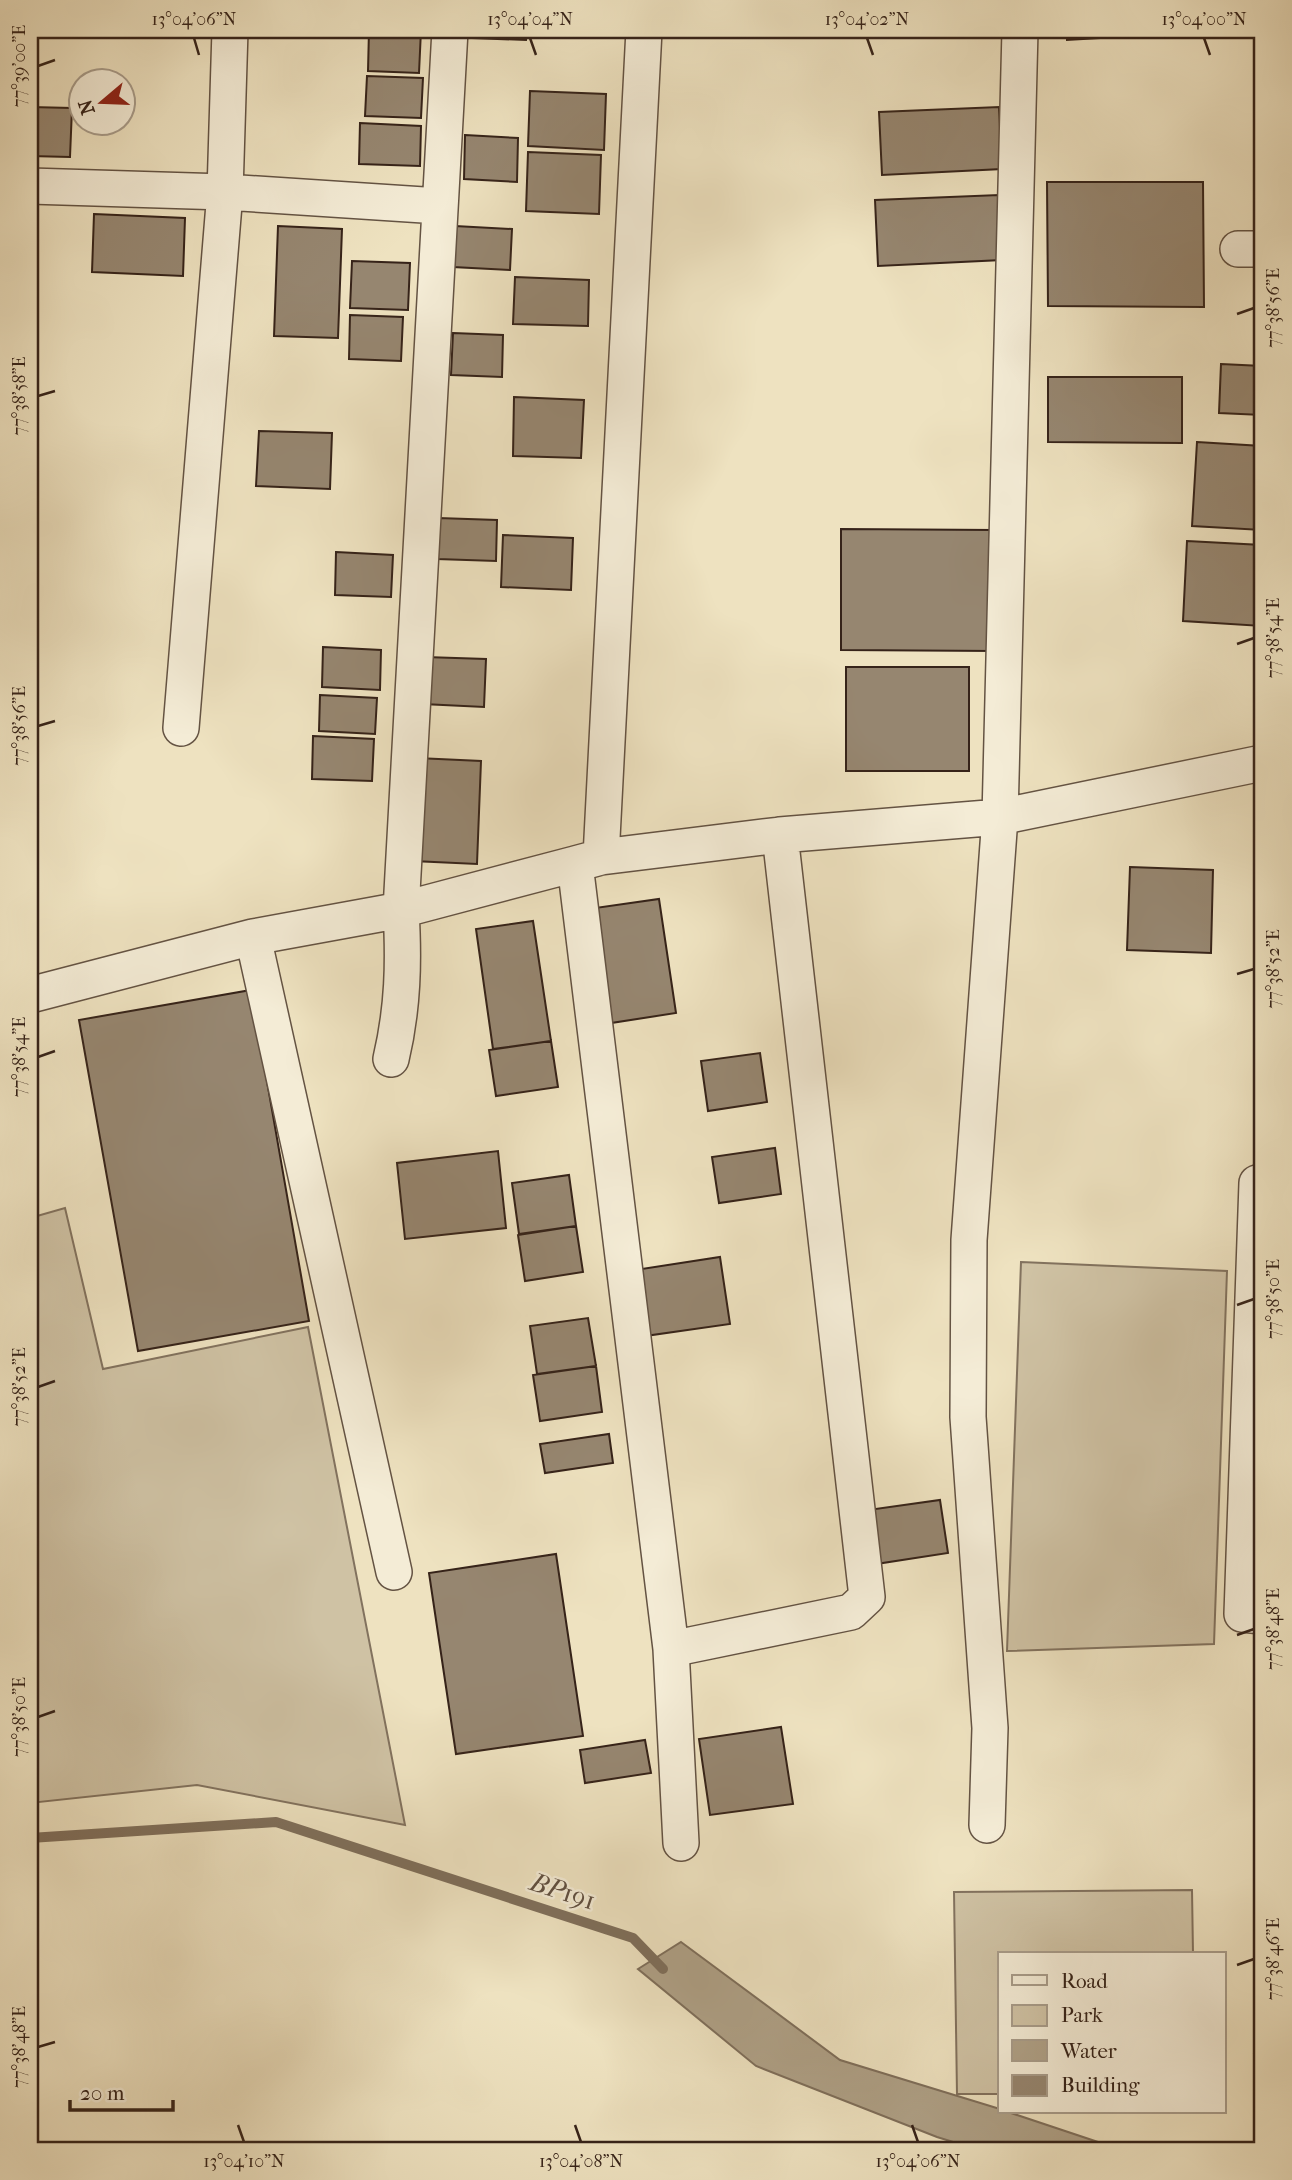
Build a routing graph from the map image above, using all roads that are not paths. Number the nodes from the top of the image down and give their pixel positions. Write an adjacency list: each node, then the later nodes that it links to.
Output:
1 (230, 30): 6 (street)
2 (450, 30): 7 (street)
3 (644, 30): 12 (street)
4 (1020, 30): 10 (street)
5 (30, 186): 6 (street)
6 (225, 192): 7 (street); 8 (street)
7 (439, 206): 13 (street)
8 (181, 728)
9 (1262, 763): 10 (street)
10 (1000, 817): 11 (street); 21 (street)
11 (780, 835): 12 (street); 20 (street)
12 (588, 860): 13 (street); 20 (street)
13 (401, 910): 14 (street); 16 (street)
14 (253, 937): 15 (street); 18 (street)
15 (30, 995)
16 (391, 1059)
17 (1262, 1184): 19 (street)
18 (394, 1572)
19 (1262, 1616)
20 (671, 1649): 22 (street)
21 (987, 1825)
22 (681, 1843)

